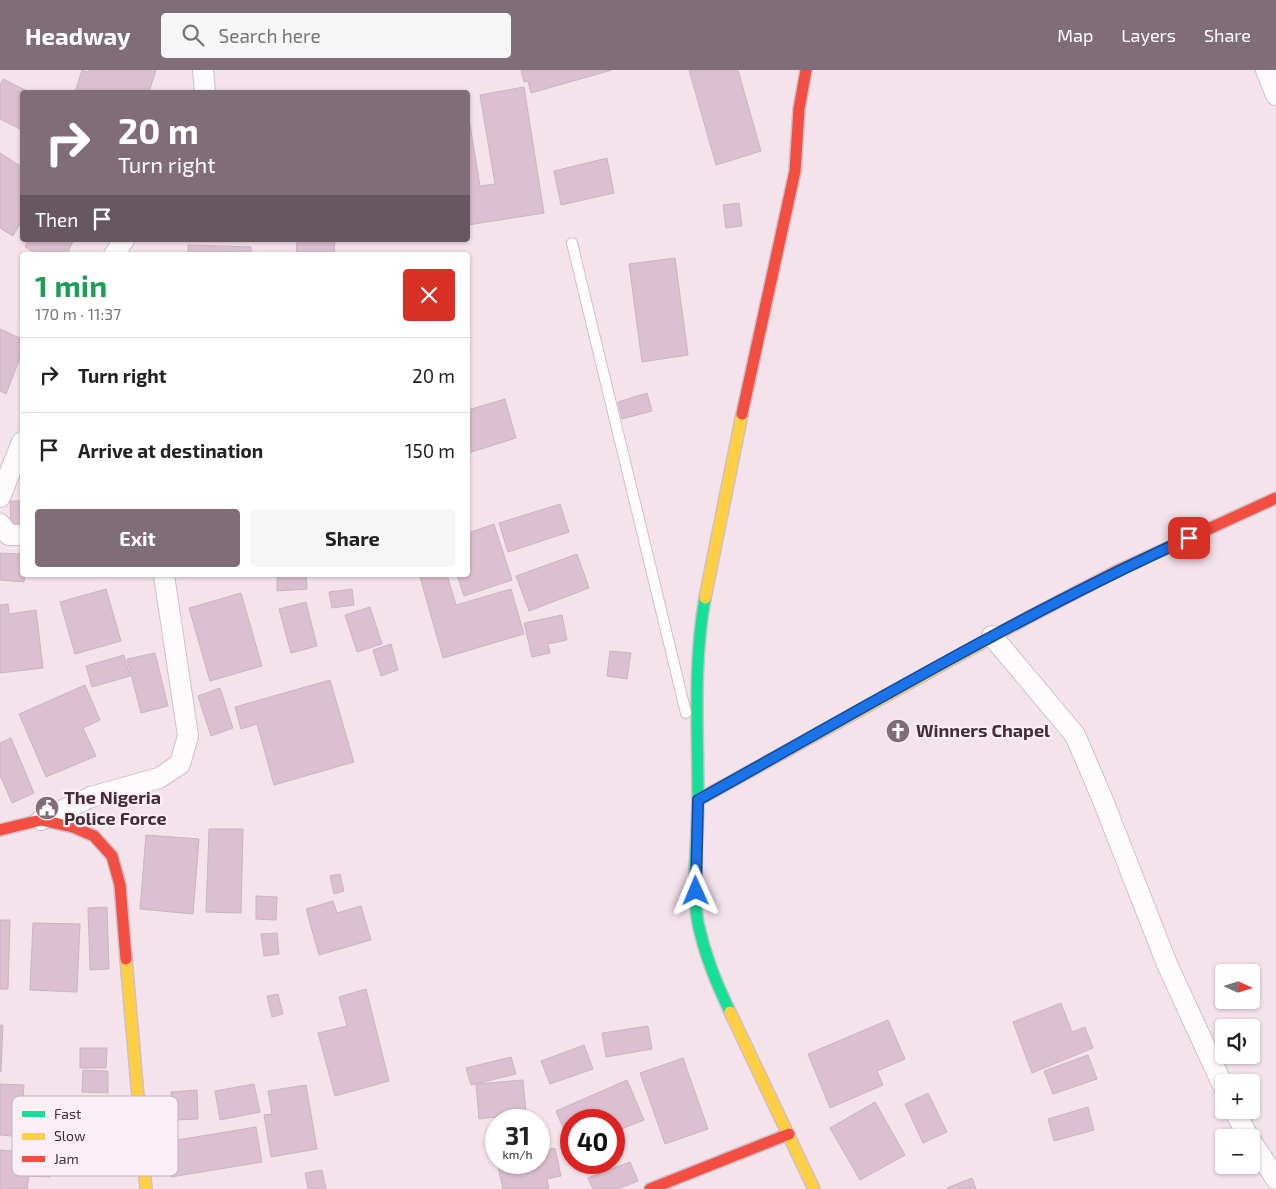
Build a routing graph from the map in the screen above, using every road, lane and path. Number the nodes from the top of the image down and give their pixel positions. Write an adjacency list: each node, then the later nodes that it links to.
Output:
1 (204, 70): 4 (street)
2 (806, 70): 14 (street)
3 (1266, 70): 5 (street)
4 (205, 90)
5 (1276, 95)
6 (572, 243): 14 (lane)
7 (20, 447): 8 (street)
8 (0, 497)
9 (1276, 498): 13 (street)
10 (0, 524): 11 (street)
11 (20, 535)
12 (164, 577): 16 (street)
13 (992, 636): 15 (street); 18 (street)
14 (697, 757): 15 (street)
15 (698, 800): 20 (street)
16 (41, 820): 17 (street); 19 (street)
17 (1, 829)
18 (1218, 1074)
19 (138, 1096)
20 (790, 1134): 25 (street); 26 (street)
21 (1260, 1155): 23 (street)
22 (145, 1176): 24 (street)
23 (1276, 1179)
24 (146, 1189)
25 (650, 1189)
26 (814, 1189)

